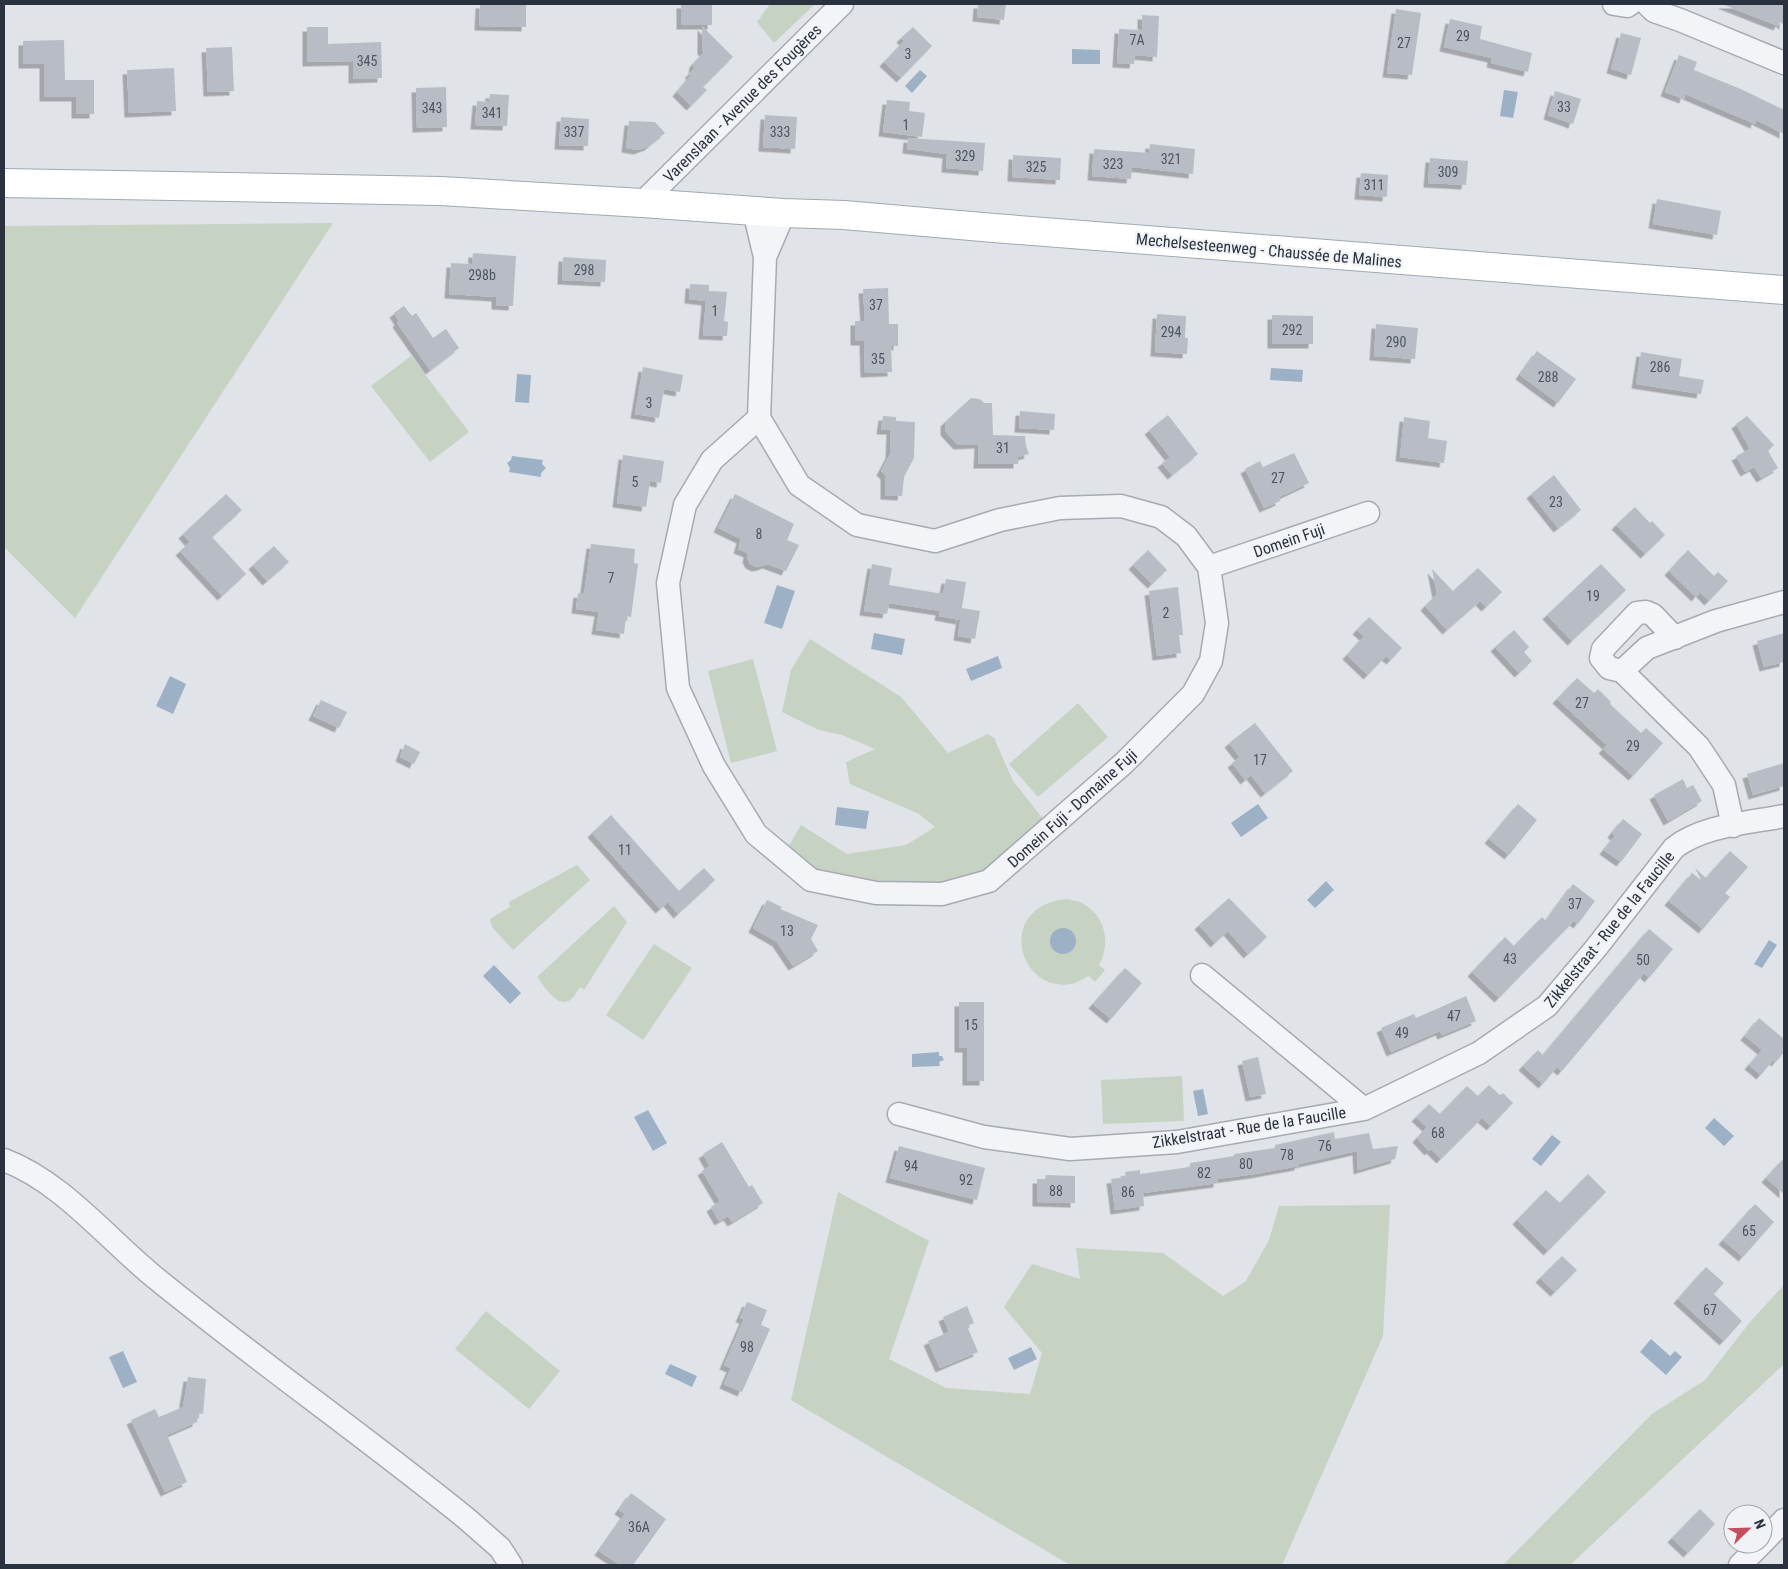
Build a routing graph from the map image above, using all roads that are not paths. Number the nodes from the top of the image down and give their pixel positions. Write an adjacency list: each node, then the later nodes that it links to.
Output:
1 (842, 4): 7 (street, Varenslaan - Avenue des Fougères)
2 (1614, 4): 3 (street)
3 (1630, 4)
4 (1647, 4): 5 (street)
5 (1784, 63)
6 (4, 183): 7 (main road, Mechelsesteenweg - Chaussée de Malines)
7 (642, 202): 8 (main road, Mechelsesteenweg - Chaussée de Malines)
8 (754, 211): 9 (main road, Mechelsesteenweg - Chaussée de Malines); 10 (street)
9 (784, 213): 10 (street); 11 (main road, Mechelsesteenweg - Chaussée de Malines)
10 (766, 257): 12 (street)
11 (1784, 290)
12 (758, 418): 14 (street, Domein Fuji - Domaine Fuji); 14 (street, Domein Fuji - Domaine Fuji)
13 (1368, 513): 14 (street, Domein Fuji)
14 (1210, 568)
15 (1784, 602): 16 (street)
16 (1674, 638): 17 (street); 17 (street)
17 (1622, 671): 19 (street)
18 (1784, 816): 19 (street, Zikkelstraat - Rue de la Faucille)
19 (1733, 826): 21 (street, Zikkelstraat - Rue de la Faucille)
20 (1202, 975): 21 (street, Zikkelstraat - Rue de la Faucille)
21 (1364, 1108): 22 (street, Zikkelstraat - Rue de la Faucille)
22 (899, 1114)
23 (4, 1160): 27 (street)
24 (1784, 1520): 25 (street)
25 (1773, 1532)
26 (1751, 1554): 28 (street)
27 (511, 1565)
28 (1740, 1565)

